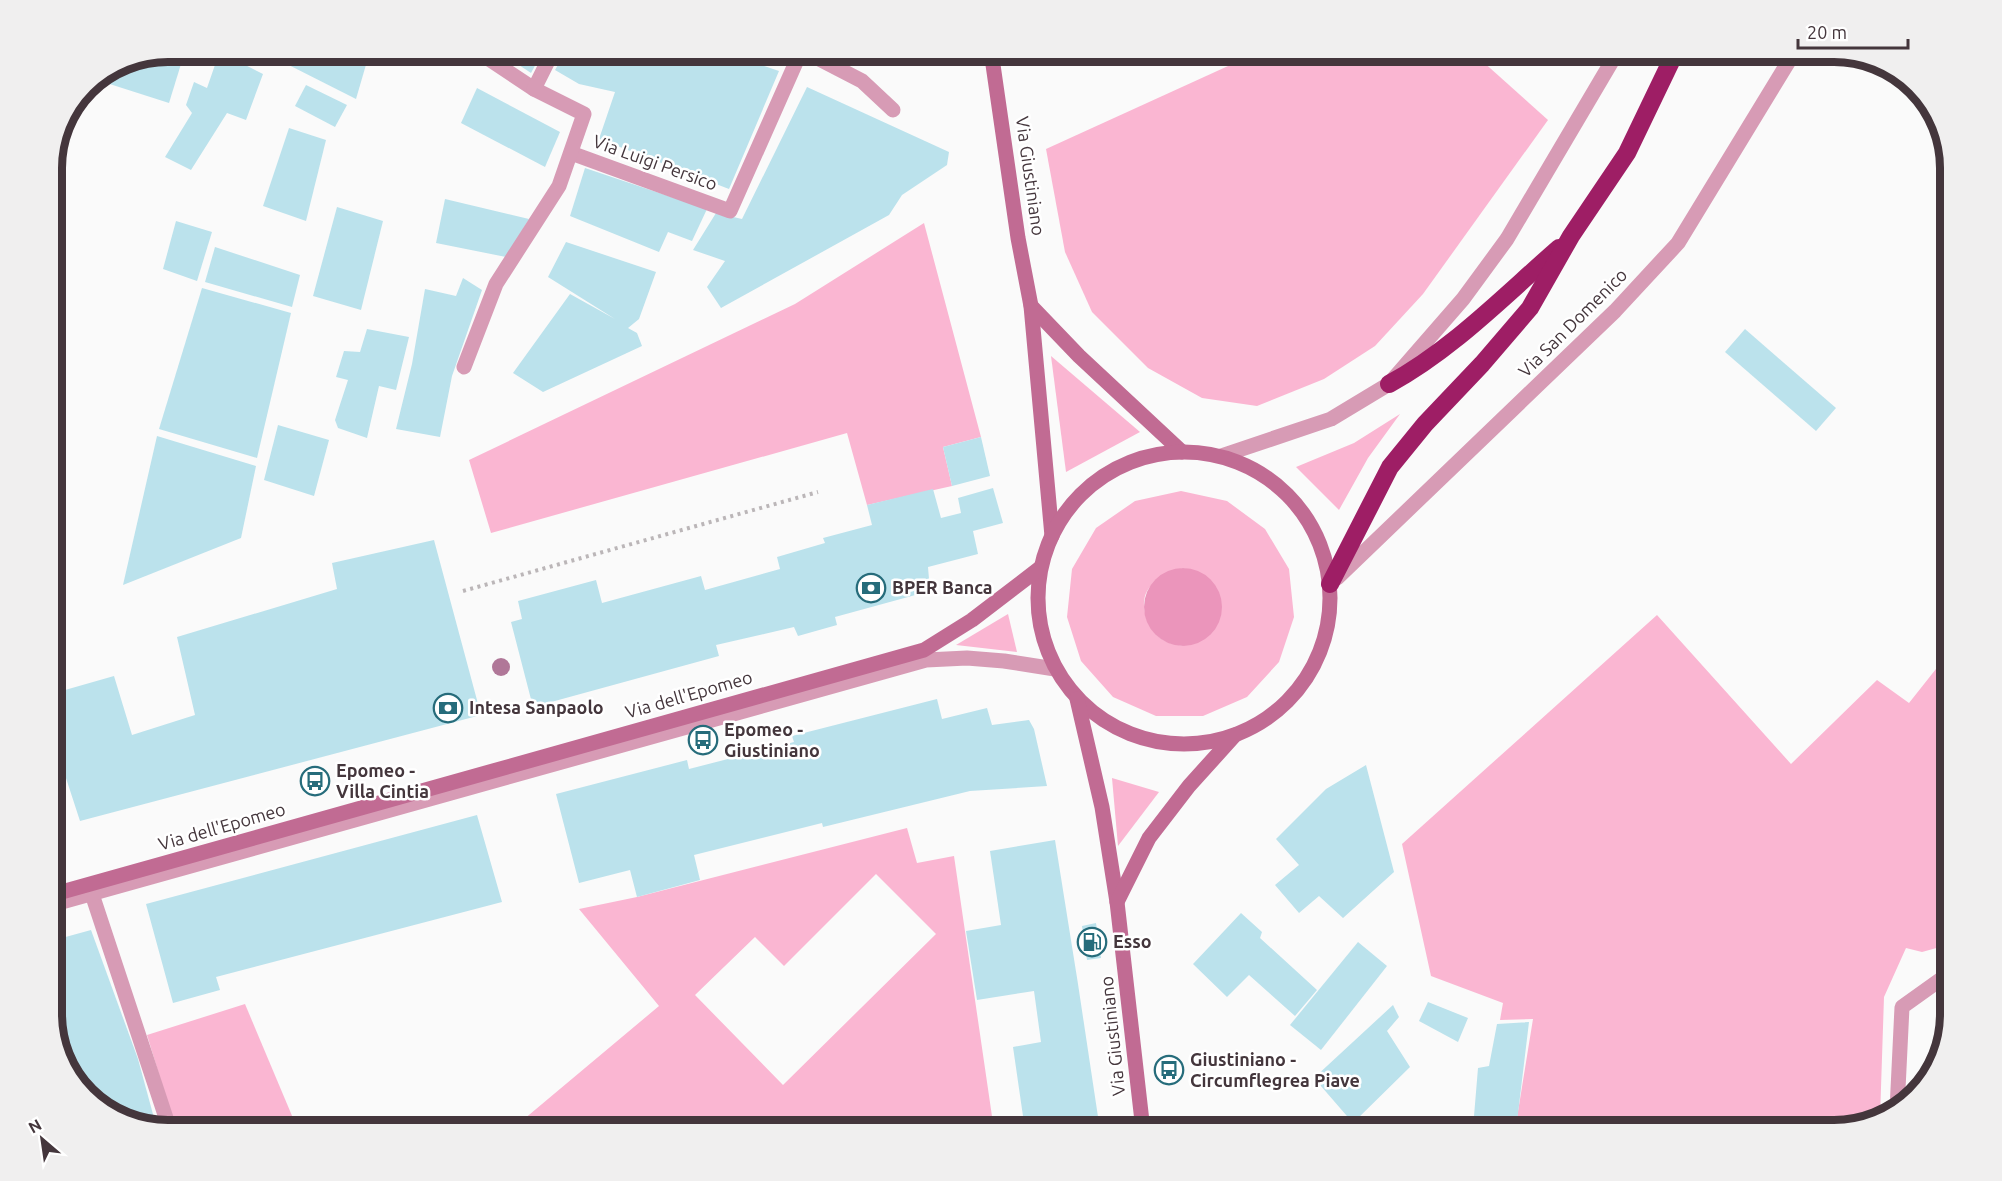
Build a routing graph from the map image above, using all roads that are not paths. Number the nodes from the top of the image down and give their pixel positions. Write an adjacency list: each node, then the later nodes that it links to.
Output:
1 (494, 62): 9 (street)
2 (548, 62): 9 (street)
3 (798, 62): 11 (street, Via Luigi Persico)
4 (825, 62): 10 (street)
5 (993, 62): 13 (main road, Via Giustiniano)
6 (1612, 62): 15 (street)
7 (1671, 62): 12 (highway)
8 (1788, 62): 20 (street, Via San Domenico)
9 (534, 89): 11 (street, Via Luigi Persico)
10 (894, 110)
11 (571, 153): 14 (street, Via Luigi Persico)
12 (1571, 237): 15 (highway); 20 (highway)
13 (1031, 306): 16 (main road); 18 (main road, Via Giustiniano)
14 (464, 367)
15 (1389, 384): 17 (street)
16 (1182, 452): 17 (main road); 18 (main road)
17 (1221, 456): 20 (main road)
18 (1052, 536): 19 (main road)
19 (1040, 568): 21 (main road); 24 (main road, Via dell'Epomeo)
20 (1330, 584): 23 (main road)
21 (1055, 669): 22 (main road); 24 (street, Via dell'Epomeo)
22 (1077, 699): 23 (main road); 27 (main road, Via Giustiniano)
23 (1235, 735): 27 (main road)
24 (91, 889): 25 (main road, Via dell'Epomeo); 26 (street, Via dell'Epomeo); 30 (street)
25 (62, 893)
26 (62, 901)
27 (1118, 902): 31 (main road, Via Giustiniano)
28 (1940, 980): 29 (street)
29 (1898, 1099)
30 (167, 1120)
31 (1142, 1120)

